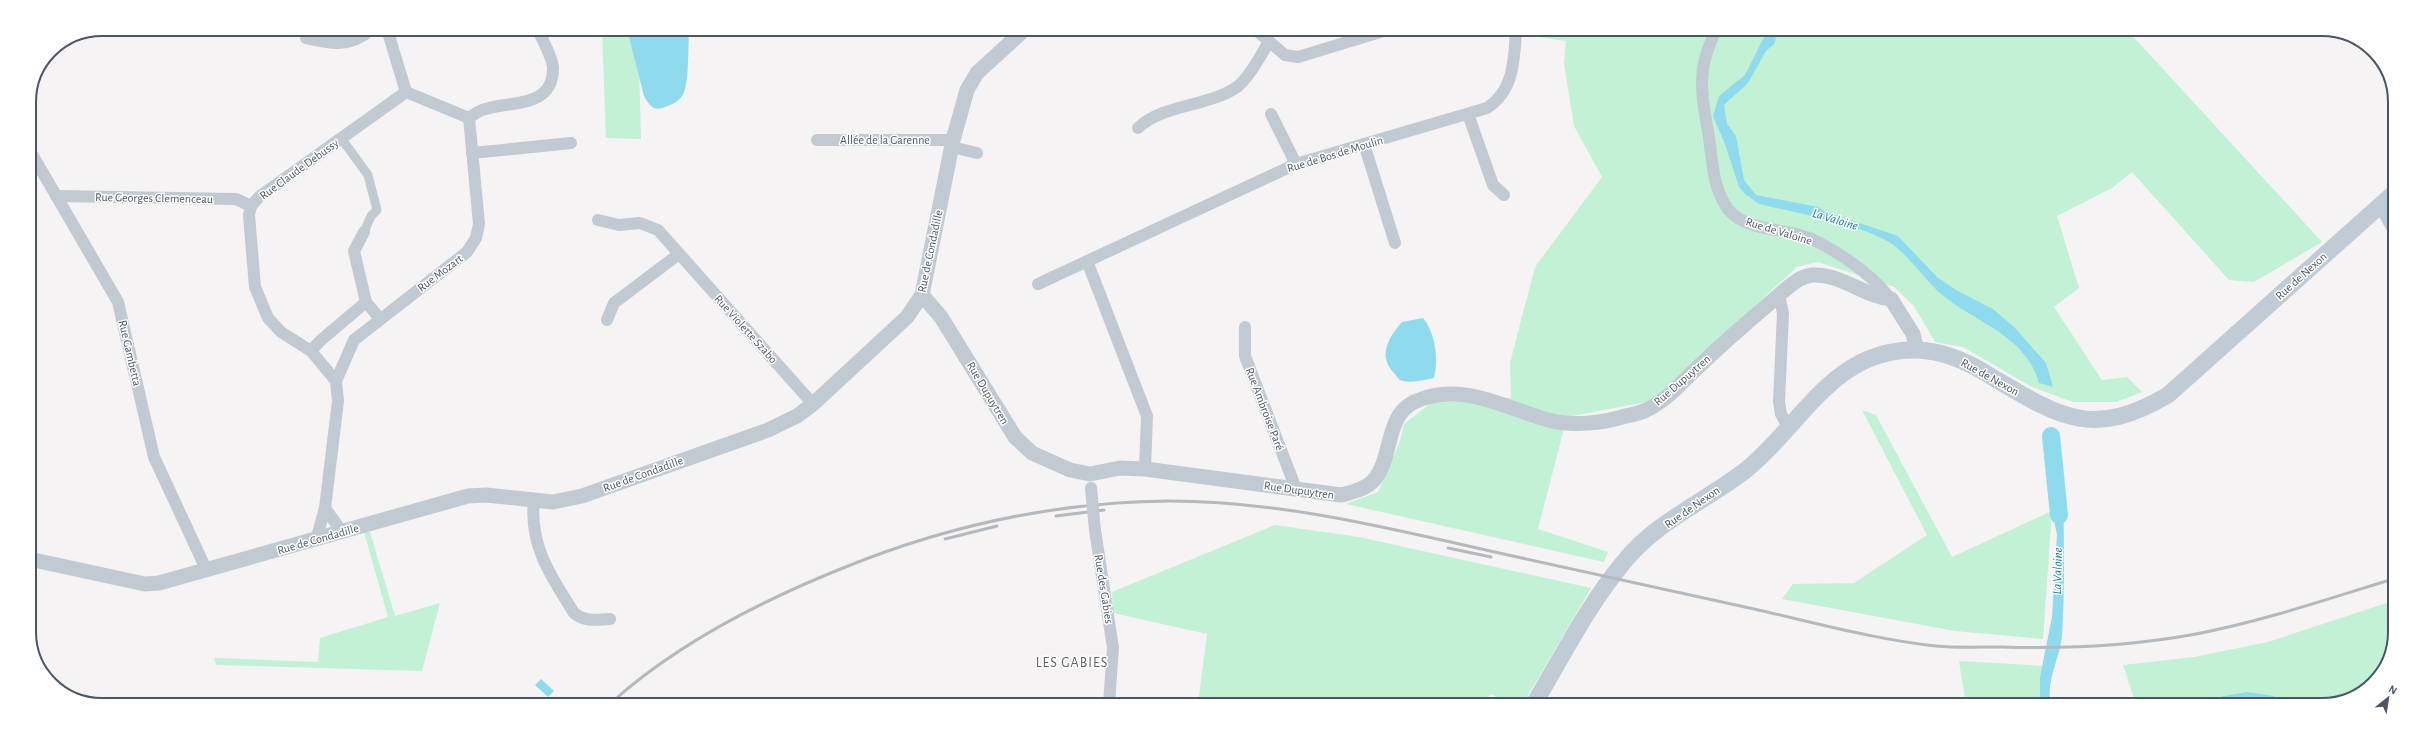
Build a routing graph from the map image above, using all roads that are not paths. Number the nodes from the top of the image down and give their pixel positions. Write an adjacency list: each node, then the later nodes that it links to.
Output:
1 (364, 36): 9 (street)
2 (389, 36): 11 (street)
3 (540, 36): 14 (street)
4 (1017, 36): 19 (street, Rue de Condadille)
5 (1263, 36): 10 (street)
6 (1366, 36): 10 (street)
7 (1516, 36): 13 (street, Rue de Bos de Moulin)
8 (1713, 36): 39 (street, Rue de Valoine)
9 (306, 38)
10 (1269, 41): 15 (street)
11 (406, 92): 14 (street); 16 (street, Rue Claude Debussy)
12 (1271, 114): 24 (street)
13 (1468, 114): 20 (street, Rue de Bos de Moulin); 25 (street)
14 (469, 118): 21 (street, Rue Mozart)
15 (1138, 128)
16 (341, 138): 28 (street, Rue Claude Debussy); 32 (street)
17 (817, 140): 19 (street, Allée de la Garenne)
18 (571, 142): 21 (street)
19 (952, 144): 22 (street, Allée de la Garenne); 37 (street, Rue de Condadille)
20 (1364, 144): 24 (street, Rue de Bos de Moulin); 33 (street)
21 (472, 153): 41 (street, Rue Mozart)
22 (977, 153)
23 (36, 161): 26 (street, Rue Gambetta)
24 (1296, 164): 35 (street, Rue de Bos de Moulin)
25 (1504, 195)
26 (56, 196): 28 (street, Rue Georges Clemenceau); 57 (street, Rue Gambetta)
27 (2388, 199): 29 (main road, Rue de Nexon)
28 (251, 206): 45 (street, Rue Claude Debussy)
29 (2380, 206): 31 (street); 44 (main road, Rue de Nexon)
30 (598, 220): 34 (street, Rue Violette Szabo)
31 (2388, 220)
32 (364, 232): 40 (street)
33 (1395, 243)
34 (679, 254): 42 (street); 47 (street, Rue Violette Szabo)
35 (1087, 261): 36 (street, Rue de Bos de Moulin); 49 (street)
36 (1038, 284)
37 (922, 295): 47 (street, Rue de Condadille); 50 (street, Rue Dupuytren)
38 (1779, 296): 39 (street, Rue Dupuytren); 48 (street); 51 (street, Rue Dupuytren)
39 (1891, 299): 44 (street, Rue de Valoine)
40 (366, 302): 41 (street); 45 (street)
41 (380, 319): 46 (street, Rue Mozart)
42 (607, 320)
43 (1244, 327): 51 (street, Rue Ambroise Paré)
44 (1917, 350): 48 (main road, Rue de Nexon)
45 (311, 351): 46 (street, Rue Claude Debussy)
46 (336, 381): 53 (street)
47 (813, 404): 52 (street, Rue de Condadille)
48 (1788, 427): 60 (main road, Rue de Nexon)
49 (1145, 470): 50 (street, Rue Dupuytren); 51 (street, Rue Dupuytren)
50 (1090, 481): 59 (street, Rue des Gabies, bridge)
51 (1296, 489)
52 (534, 500): 54 (street, Rue de Condadille); 58 (street)
53 (325, 508): 54 (street); 55 (street)
54 (342, 532): 55 (street, Rue de Condadille)
55 (316, 540): 57 (street, Rue de Condadille)
56 (36, 561): 57 (street, Rue de Condadille)
57 (206, 569)
58 (610, 619)
59 (1109, 698)
60 (1538, 698)

